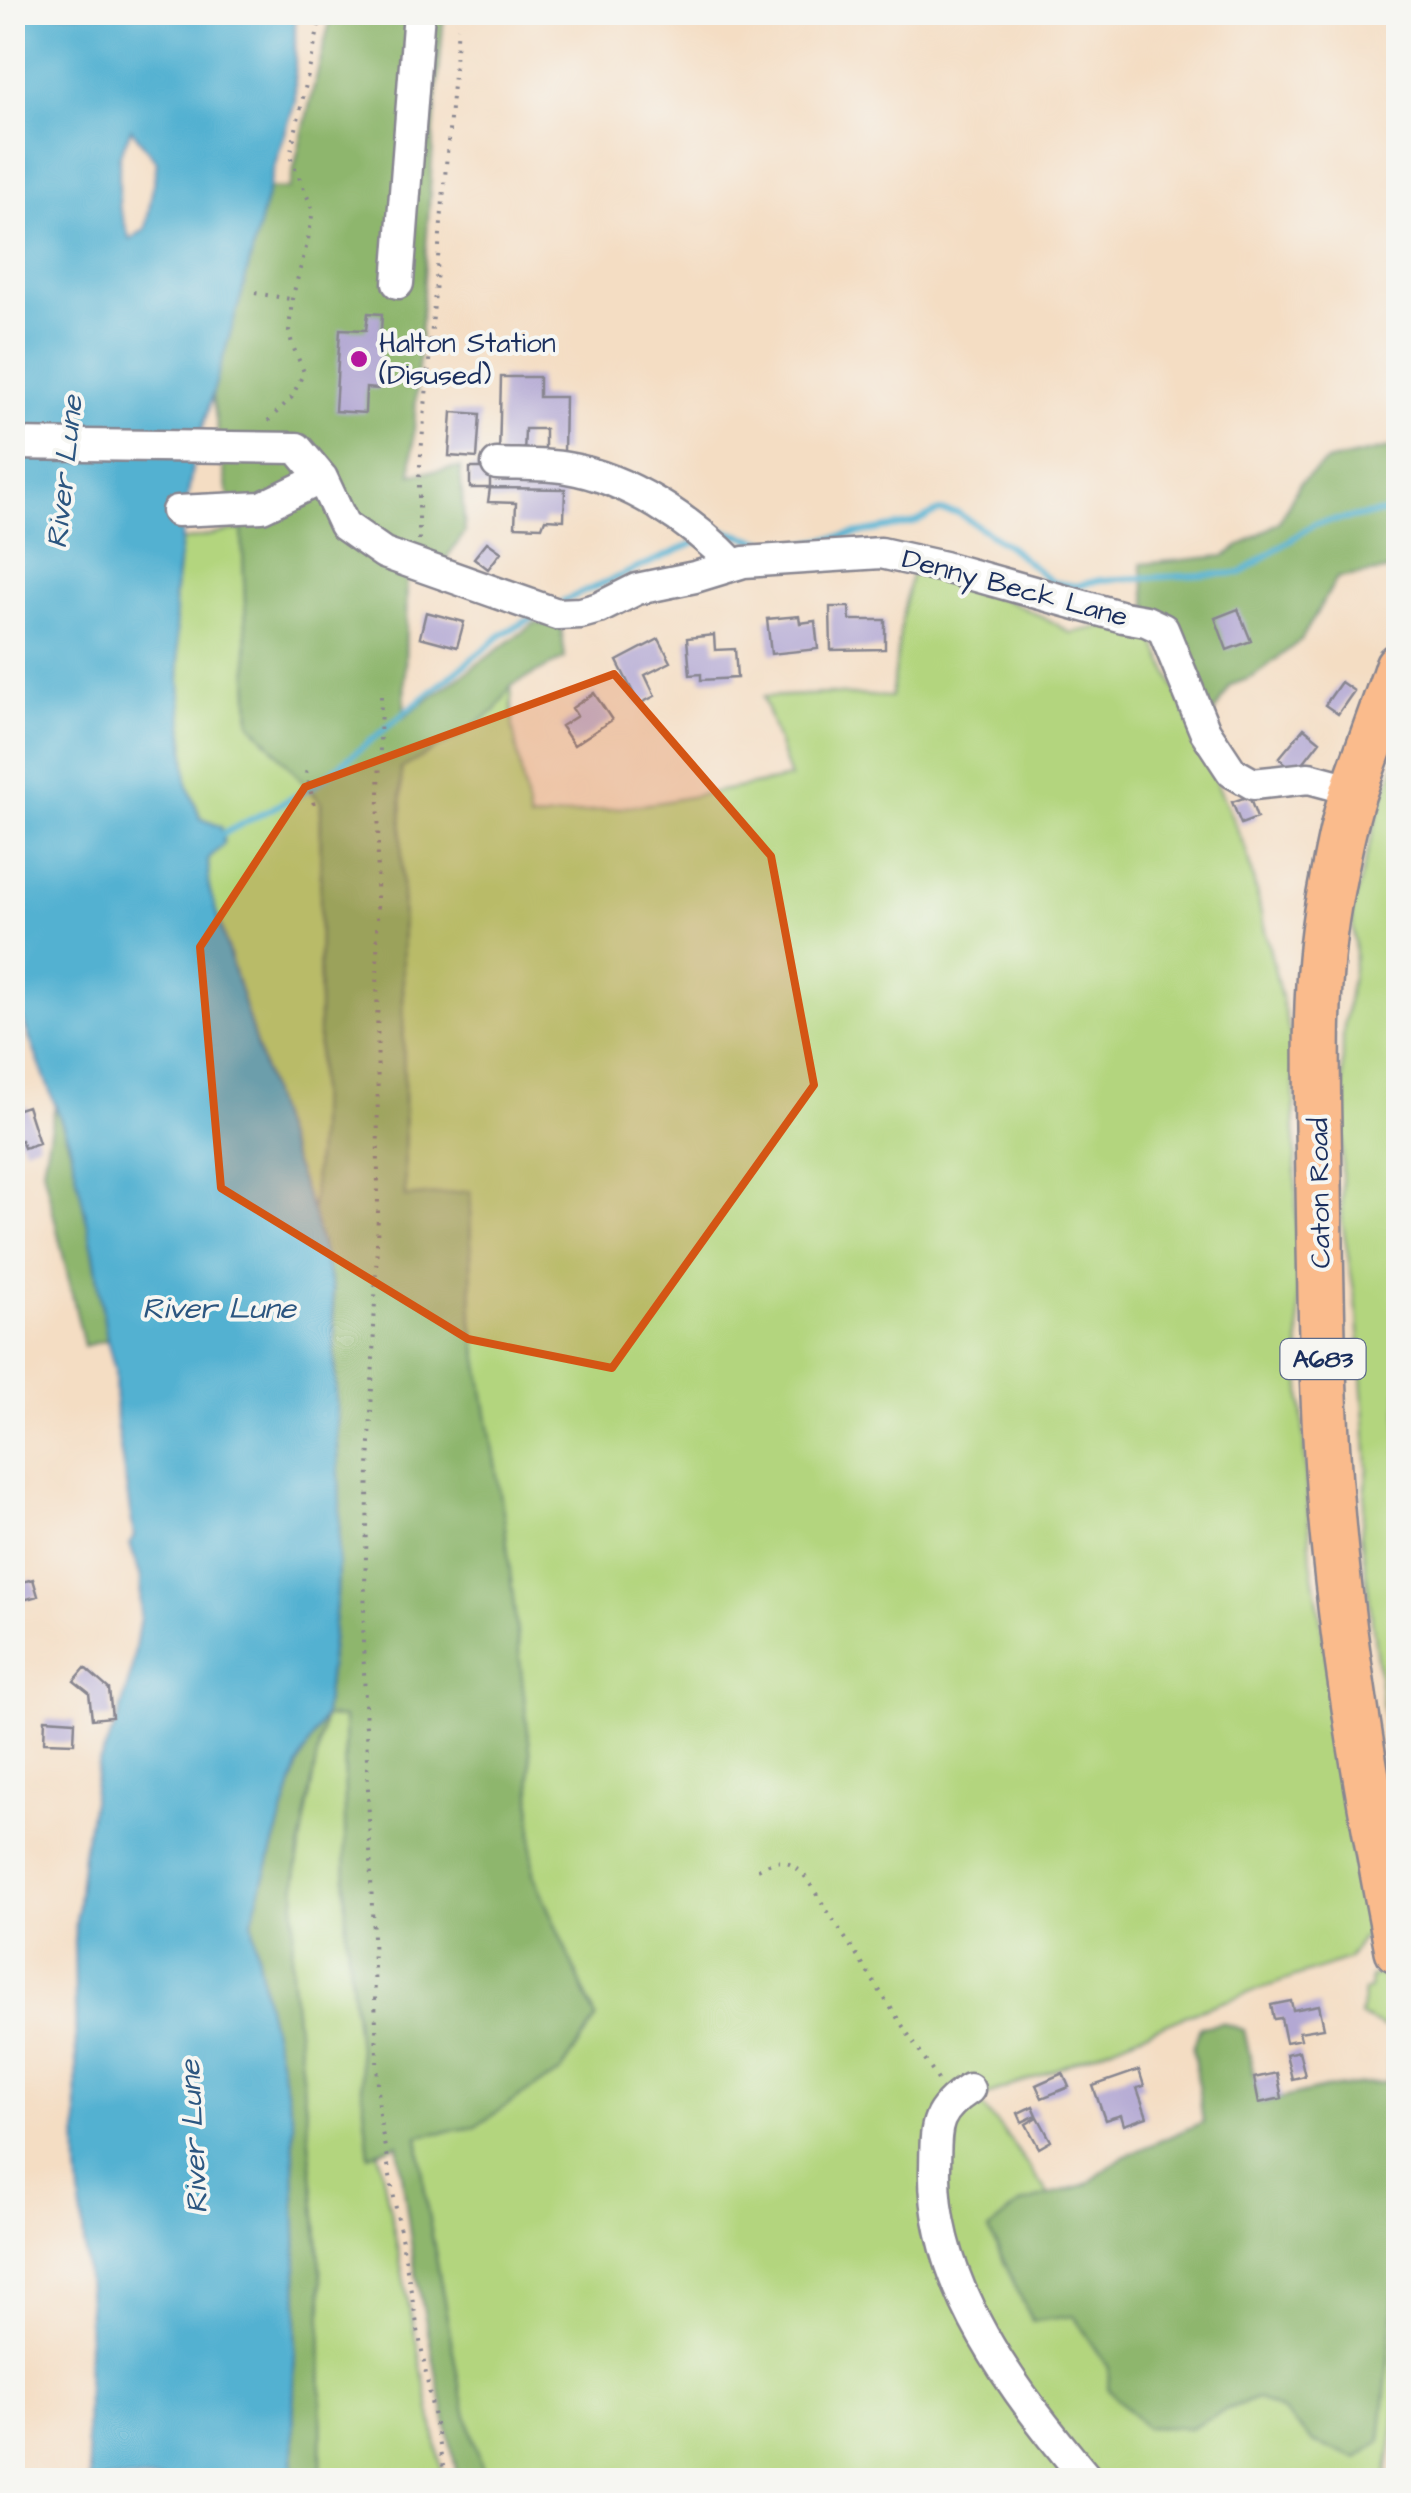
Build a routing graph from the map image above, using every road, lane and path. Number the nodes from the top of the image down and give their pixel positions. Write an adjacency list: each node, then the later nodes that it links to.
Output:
1 (322, 12): 6 (path)
2 (418, 12): 4 (street)
3 (458, 27): 13 (path)
4 (398, 283)
5 (255, 293): 6 (path)
6 (292, 299): 8 (path)
7 (12, 444): 8 (street, Denny Beck Lane)
8 (237, 447): 10 (street, Denny Beck Lane)
9 (497, 464): 12 (street)
10 (322, 478): 11 (street); 13 (street, Denny Beck Lane)
11 (177, 511)
12 (716, 549): 13 (street, Denny Beck Lane); 17 (street, Denny Beck Lane)
13 (418, 565)
14 (1398, 666): 17 (highway, Caton Road / A683)
15 (382, 696): 22 (path)
16 (306, 771): 18 (path)
17 (1354, 790): 20 (highway, Caton Road / A683)
18 (314, 805)
19 (758, 1868): 21 (path)
20 (1398, 1950)
21 (960, 2094): 23 (street)
22 (447, 2480)
23 (1088, 2480)

